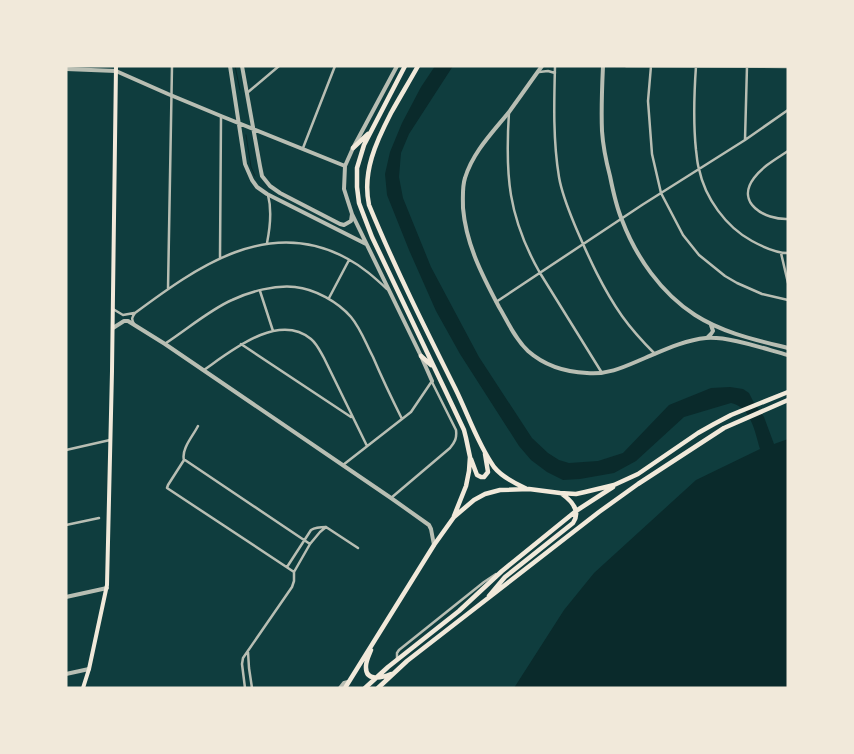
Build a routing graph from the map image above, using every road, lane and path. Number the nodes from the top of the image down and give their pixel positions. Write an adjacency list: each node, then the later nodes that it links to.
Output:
1 (172, 66): 24 (street)
2 (230, 66): 28 (street)
3 (242, 66): 23 (street)
4 (272, 66): 21 (street)
5 (278, 66): 21 (street)
6 (335, 66): 32 (street)
7 (397, 66): 33 (street)
8 (405, 66): 30 (main road)
9 (418, 66): 82 (main road)
10 (542, 66): 20 (street)
11 (555, 66): 22 (street)
12 (603, 66): 40 (street)
13 (626, 66): 14 (street)
14 (651, 67): 15 (street); 37 (street)
15 (696, 67): 16 (street); 36 (street)
16 (747, 67): 17 (street); 31 (street)
17 (788, 67)
18 (116, 68): 19 (street); 24 (street); 57 (main road)
19 (66, 69)
20 (538, 72): 22 (street); 26 (street)
21 (272, 73): 23 (street)
22 (555, 73): 44 (street)
23 (247, 93): 29 (street)
24 (171, 96): 27 (street); 51 (street)
25 (788, 110): 31 (street)
26 (510, 111): 49 (street); 56 (street)
27 (221, 116): 28 (street); 47 (street)
28 (239, 124): 29 (street); 38 (street)
29 (254, 129): 32 (street); 39 (street)
30 (369, 133): 33 (main road); 70 (main road)
31 (745, 140): 36 (street)
32 (303, 148): 35 (street)
33 (353, 148): 35 (street)
34 (788, 151): 41 (street)
35 (345, 166): 39 (street)
36 (699, 170): 37 (street); 45 (street)
37 (661, 193): 40 (street); 55 (street)
38 (267, 194): 42 (street); 43 (street)
39 (352, 214): 43 (street)
40 (622, 220): 44 (street); 59 (street)
41 (788, 220)
42 (267, 243): 47 (street); 48 (street)
43 (366, 244): 52 (street)
44 (583, 245): 49 (street); 67 (street)
45 (780, 253): 46 (street); 50 (street)
46 (788, 253)
47 (220, 258): 51 (street)
48 (349, 259): 52 (street); 54 (street)
49 (540, 273): 56 (street); 72 (street)
50 (788, 284)
51 (168, 289): 58 (street)
52 (388, 290): 69 (street)
53 (260, 291): 54 (street); 62 (street); 64 (street)
54 (328, 298): 77 (street)
55 (788, 300)
56 (496, 302): 72 (street)
57 (113, 309): 58 (street); 61 (main road)
58 (135, 313): 60 (street)
59 (710, 323): 63 (street); 66 (street)
60 (135, 325): 61 (street); 64 (street)
61 (113, 328): 79 (main road)
62 (273, 331): 65 (street); 76 (street)
63 (707, 338): 67 (street); 68 (street)
64 (165, 344): 71 (street)
65 (241, 344): 71 (street); 76 (street)
66 (788, 348)
67 (654, 354): 72 (street)
68 (788, 355)
69 (421, 356): 70 (main road); 73 (street)
70 (434, 367): 83 (main road)
71 (203, 370): 85 (street)
72 (603, 373)
73 (432, 381): 77 (street); 89 (street)
74 (788, 392): 86 (main road)
75 (788, 400): 103 (main road)
76 (352, 418): 80 (street)
77 (402, 419): 80 (street)
78 (198, 426): 84 (street)
79 (110, 440): 81 (street); 101 (main road)
80 (367, 446): 85 (street)
81 (66, 450)
82 (484, 450): 83 (main road); 87 (main road)
83 (470, 457): 91 (main road)
84 (184, 460): 95 (street); 99 (street)
85 (343, 466): 89 (street)
86 (621, 482): 88 (main road); 90 (main road)
87 (529, 490): 88 (main road); 91 (main road)
88 (560, 493): 90 (main road)
89 (391, 498): 97 (street)
90 (576, 511): 103 (main road); 109 (main road)
91 (454, 517): 97 (main road)
92 (99, 518): 93 (street)
93 (66, 525)
94 (326, 528): 95 (street); 96 (street); 98 (street)
95 (304, 540): 96 (street); 99 (street)
96 (310, 544): 100 (street)
97 (434, 545): 104 (main road)
98 (358, 548)
99 (287, 567): 100 (street)
100 (294, 572): 105 (street)
101 (107, 588): 102 (street); 106 (main road)
102 (66, 597)
103 (482, 603): 108 (main road)
104 (374, 642): 109 (main road); 110 (main road)
105 (248, 650): 112 (street); 113 (street)
106 (89, 669): 107 (street); 111 (main road)
107 (66, 674)
108 (393, 674): 109 (main road); 117 (main road)
109 (375, 678): 116 (main road)
110 (348, 682): 114 (street); 115 (main road)
111 (83, 688)
112 (245, 688)
113 (252, 688)
114 (340, 688)
115 (345, 688)
116 (365, 688)
117 (378, 688)

